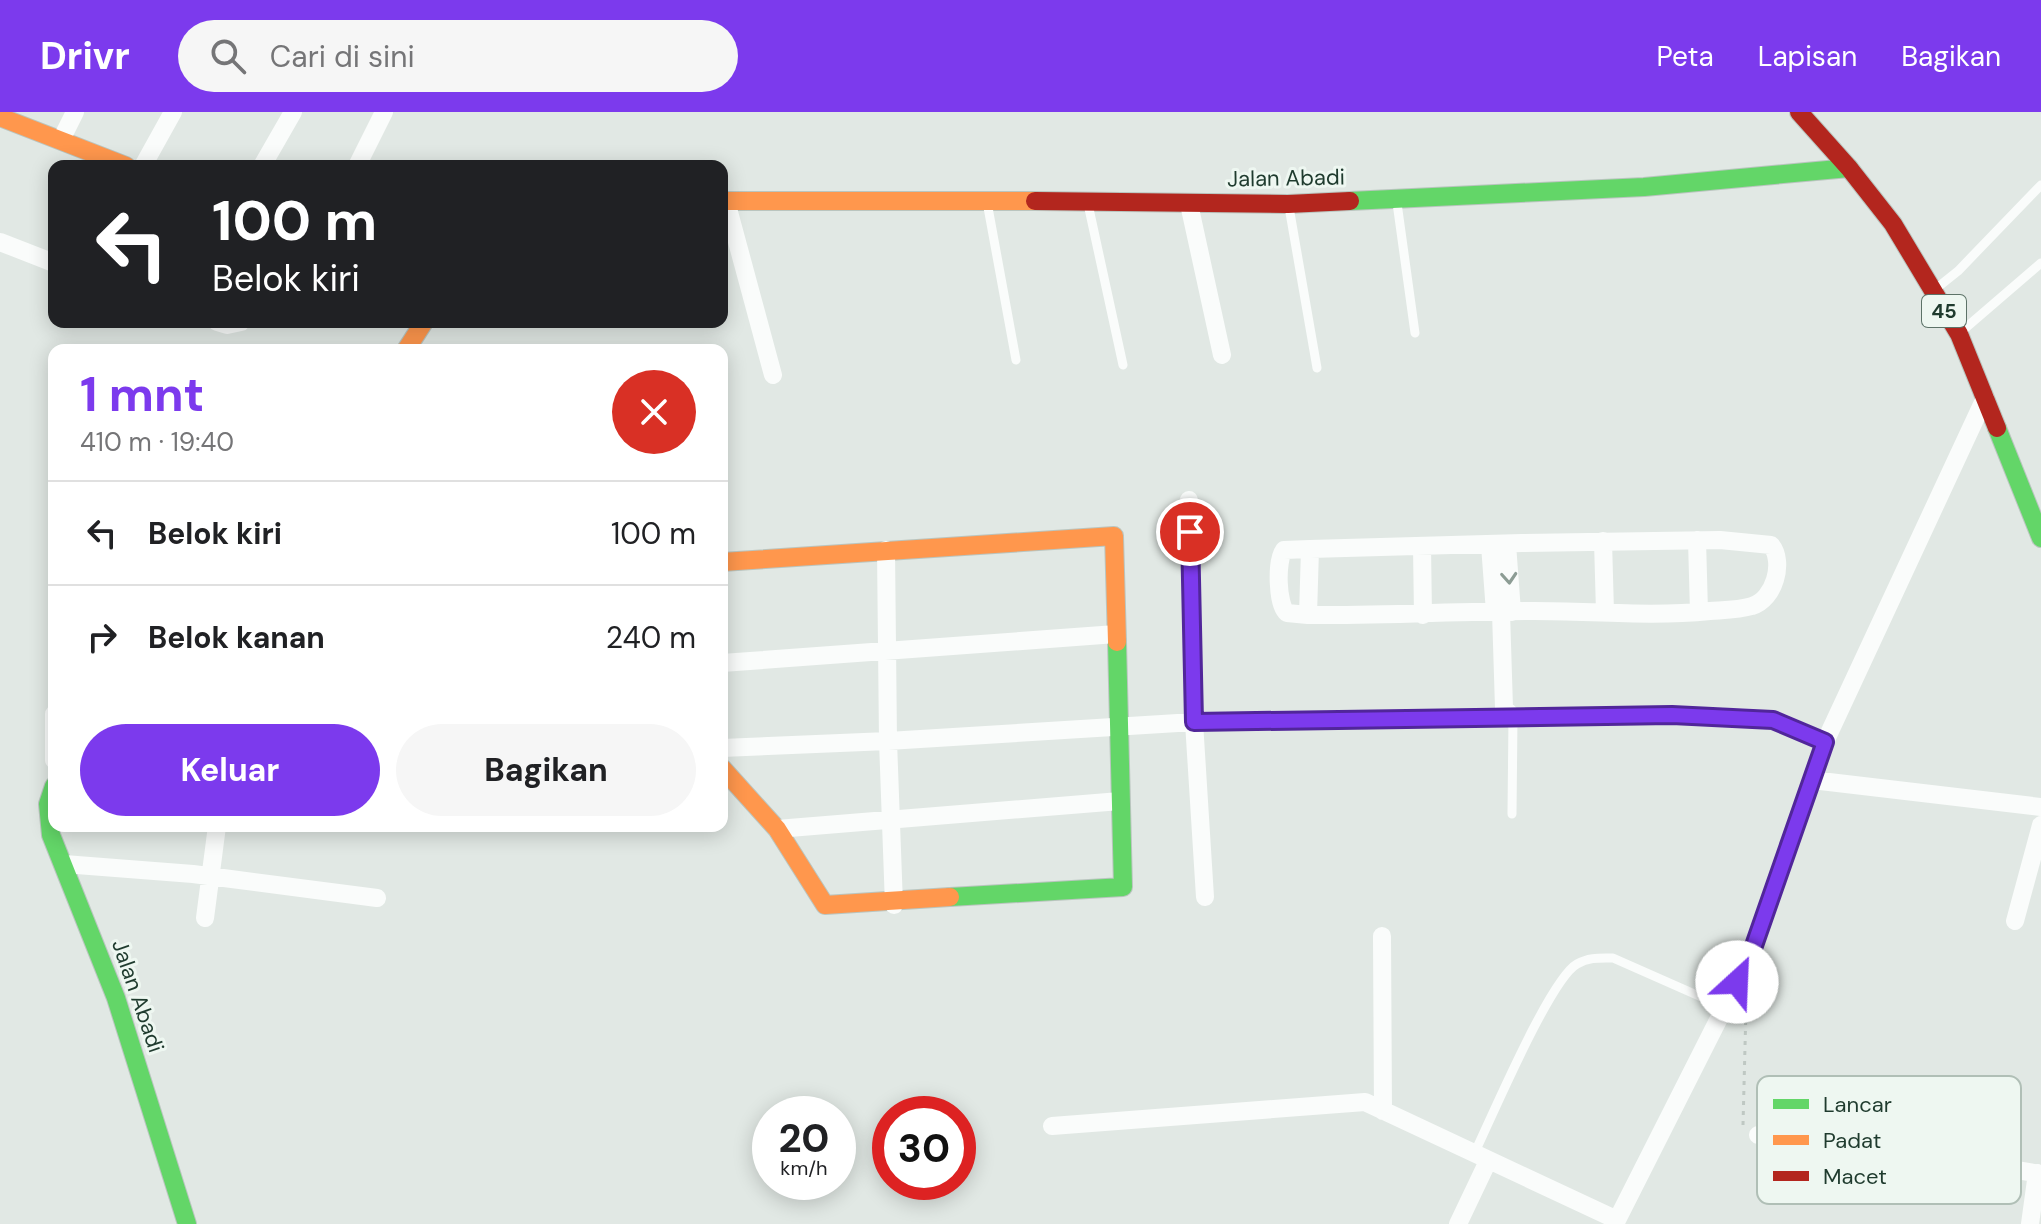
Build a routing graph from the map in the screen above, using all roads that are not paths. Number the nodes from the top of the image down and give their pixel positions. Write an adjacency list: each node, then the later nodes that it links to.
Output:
1 (75, 112): 7 (street)
2 (173, 112): 9 (street)
3 (293, 112): 10 (street)
4 (384, 112): 11 (street)
5 (1799, 112): 12 (street, 45)
6 (0, 117): 7 (street)
7 (61, 140): 8 (street)
8 (111, 160)
9 (146, 160)
10 (265, 160)
11 (360, 160)
12 (1849, 168): 15 (street, Jalan Abadi); 24 (street, 45)
13 (2041, 185): 24 (lane)
14 (987, 200): 16 (street, Jalan Abadi); 17 (street, Jalan Abadi); 28 (lane)
15 (1397, 200): 19 (street, Jalan Abadi); 25 (lane)
16 (728, 201)
17 (1088, 203): 18 (street, Jalan Abadi); 29 (lane)
18 (1189, 204): 19 (street, Jalan Abadi); 27 (street)
19 (1288, 204): 30 (lane)
20 (728, 216): 31 (street)
21 (0, 242): 22 (street)
22 (48, 261)
23 (2041, 263): 26 (lane)
24 (1932, 291): 26 (street, 45)
25 (1415, 333)
26 (1959, 334): 32 (street, 45)
27 (1222, 355)
28 (1016, 360)
29 (1123, 365)
30 (1317, 368)
31 (773, 375)
32 (1985, 398): 34 (street, 45); 54 (street)
33 (1189, 500): 51 (street)
34 (2041, 538)
35 (1697, 540): 36 (street); 44 (street); 44 (street)
36 (1603, 541): 37 (street); 43 (street)
37 (1498, 544): 38 (street); 42 (street)
38 (1422, 547): 39 (street); 46 (street)
39 (1310, 549): 45 (street); 45 (street)
40 (886, 550): 41 (street); 47 (street); 48 (street)
41 (728, 562)
42 (1503, 612): 43 (street); 46 (street); 50 (street)
43 (1605, 612): 44 (street)
44 (1699, 612)
45 (1308, 615): 46 (street)
46 (1423, 615)
47 (1116, 634): 48 (street); 52 (street)
48 (887, 651): 49 (street); 53 (street)
49 (728, 663)
50 (1513, 717): 51 (street); 54 (street); 60 (lane)
51 (1194, 722): 52 (street); 68 (street)
52 (1119, 727): 53 (street); 58 (street)
53 (888, 741): 55 (street); 61 (street)
54 (1825, 742): 57 (street)
55 (728, 748)
56 (728, 775): 63 (street)
57 (1812, 780): 59 (street); 74 (street)
58 (1120, 801): 61 (street); 70 (street)
59 (2041, 807)
60 (1512, 814)
61 (891, 820): 63 (street); 70 (street)
62 (2041, 825): 72 (street)
63 (777, 829): 70 (street)
64 (50, 832): 66 (street, Jalan Abadi)
65 (216, 832): 67 (street)
66 (64, 864): 67 (street); 80 (street, Jalan Abadi)
67 (211, 876): 69 (street); 71 (street)
68 (1205, 897)
69 (377, 898)
70 (894, 903)
71 (205, 918)
72 (2015, 921)
73 (1382, 936): 75 (street)
74 (1724, 1007): 77 (lane); 79 (street)
75 (1383, 1111): 76 (street); 77 (street)
76 (1052, 1126)
77 (1481, 1158): 79 (street); 81 (street)
78 (2039, 1173): 82 (street)
79 (1616, 1222)
80 (187, 1224)
81 (1458, 1224)
82 (2030, 1224)

